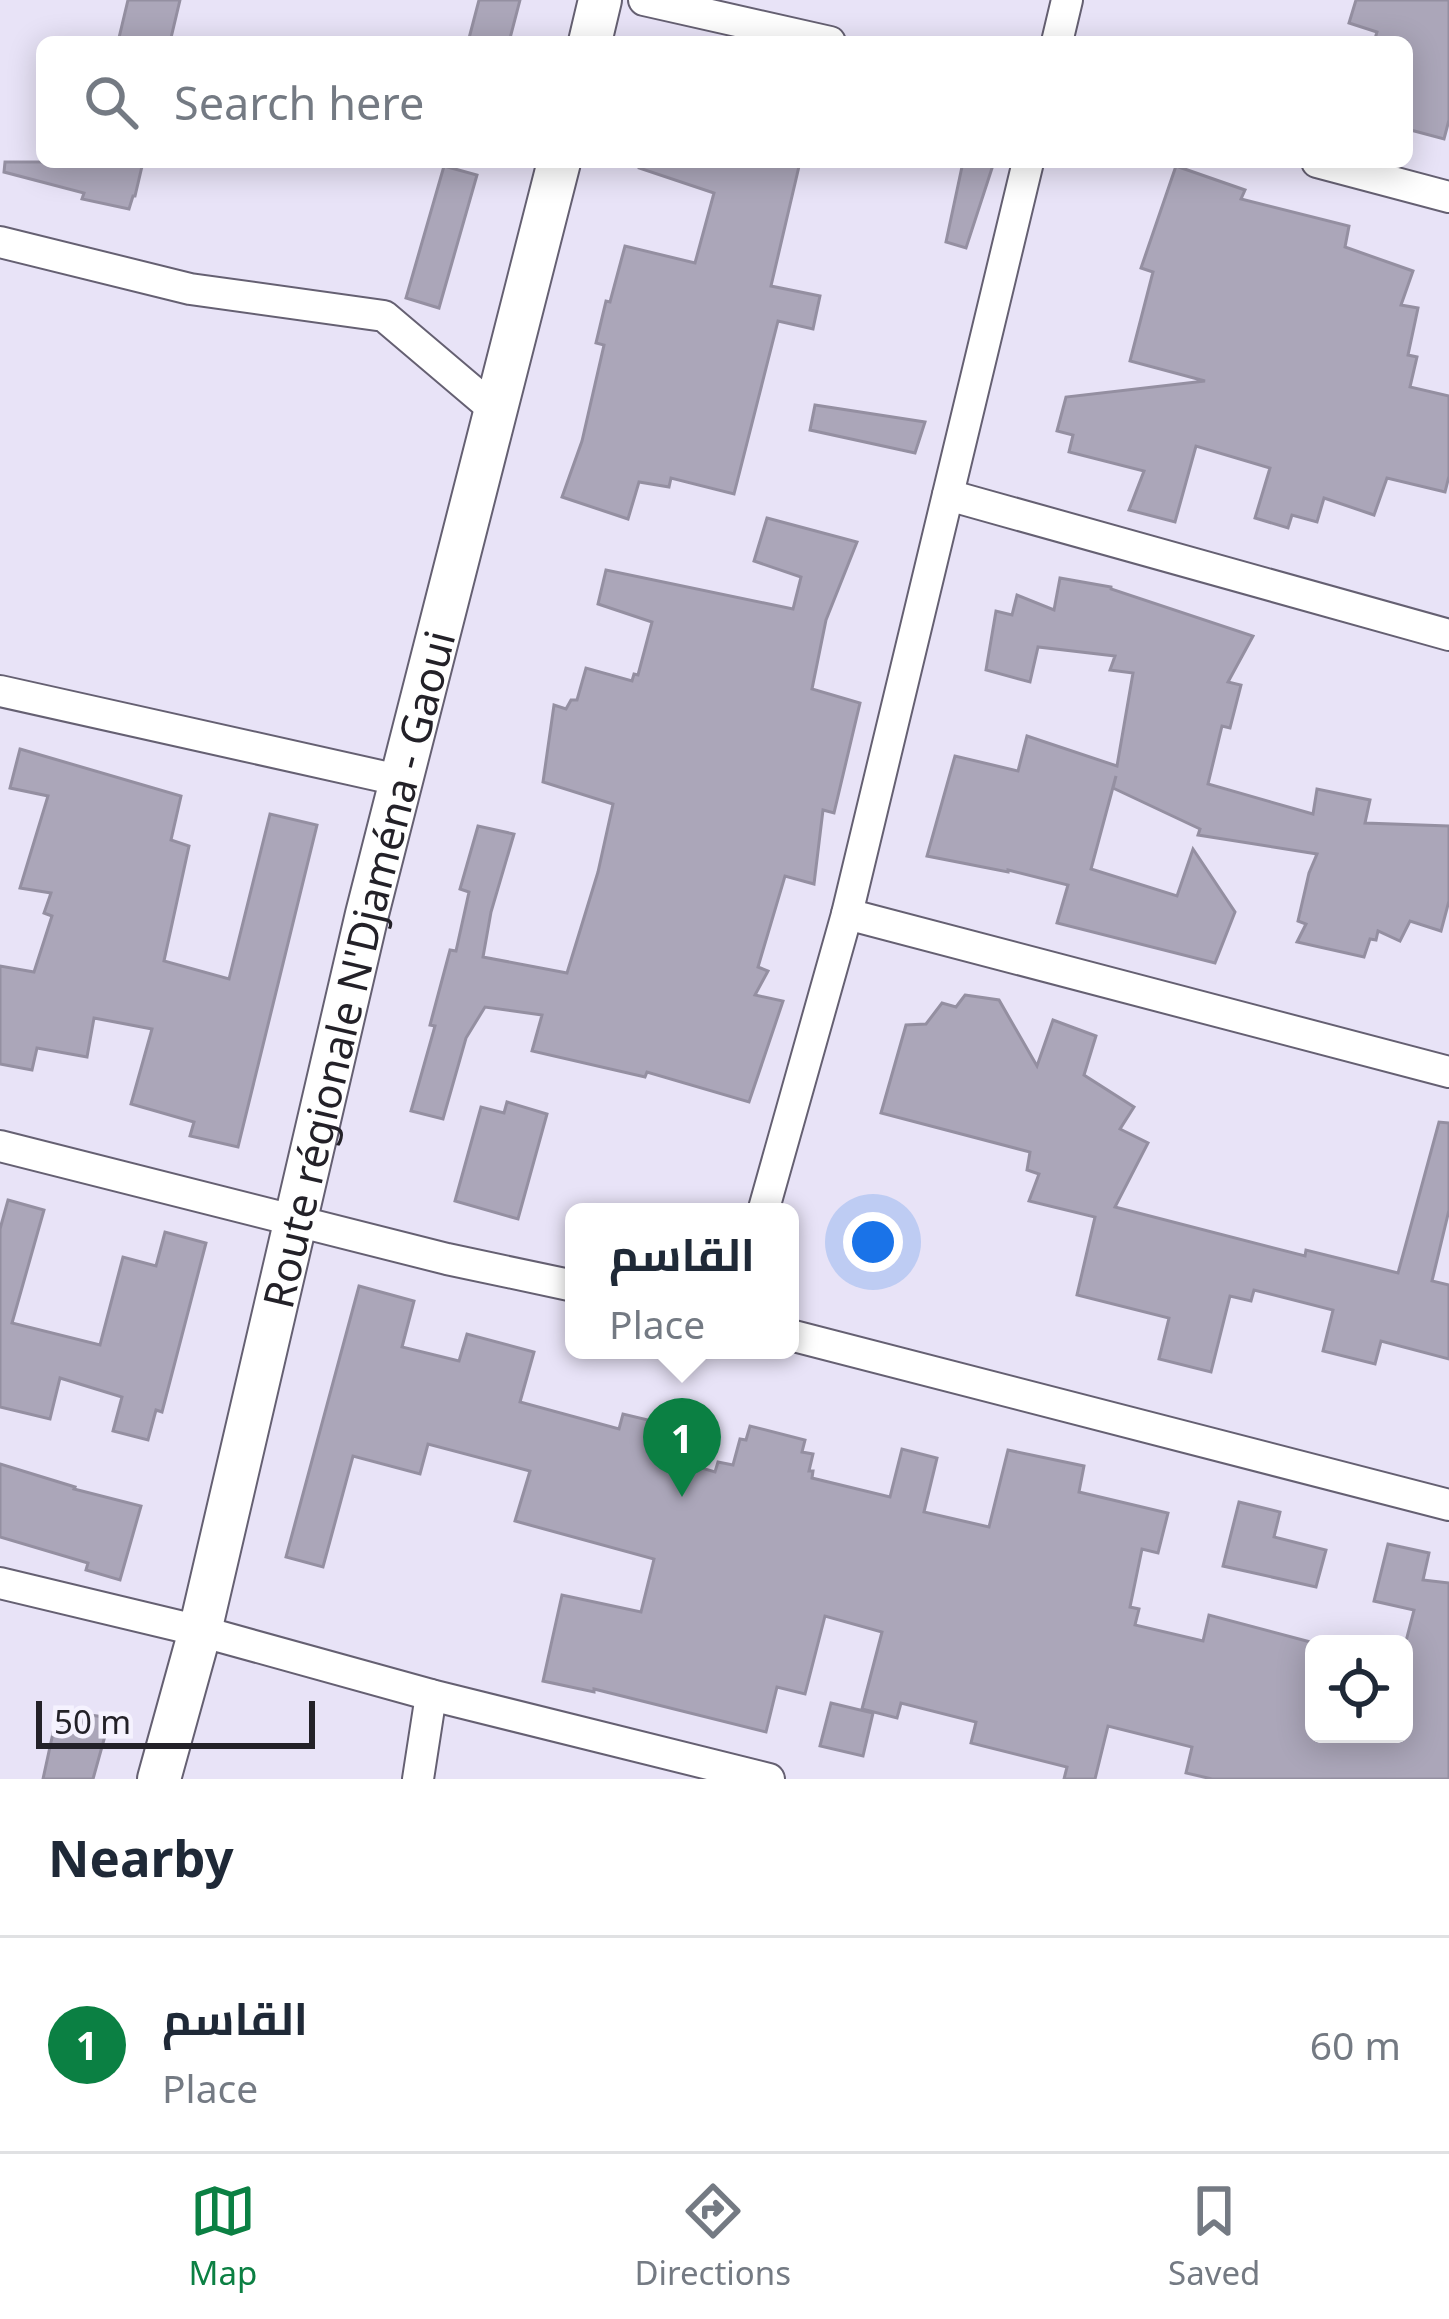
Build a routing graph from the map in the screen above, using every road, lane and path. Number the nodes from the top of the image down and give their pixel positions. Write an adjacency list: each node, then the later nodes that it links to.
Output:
1 (600, 0): 4 (street)
2 (644, 0): 5 (street)
3 (1067, 0): 6 (street)
4 (591, 36)
5 (803, 36)
6 (1058, 36)
7 (557, 168): 12 (street, Route régionale N'Djaména - Gaoui)
8 (1027, 168): 13 (street)
9 (1340, 168): 10 (street)
10 (1449, 197)
11 (0, 242): 12 (street)
12 (496, 411): 16 (street, Route régionale N'Djaména - Gaoui)
13 (948, 496): 14 (street); 17 (street)
14 (1449, 634)
15 (0, 691): 16 (street)
16 (403, 781): 21 (street, Route régionale N'Djaména - Gaoui)
17 (847, 914): 18 (street); 20 (street)
18 (1449, 1072)
19 (0, 1146): 21 (street)
20 (766, 1203)
21 (295, 1219): 22 (street); 26 (street, Route régionale N'Djaména - Gaoui)
22 (565, 1284)
23 (799, 1337): 24 (street)
24 (1449, 1505)
25 (0, 1583): 26 (street)
26 (200, 1631): 27 (street); 28 (street, Route régionale N'Djaména - Gaoui)
27 (431, 1694): 29 (street); 30 (street)
28 (159, 1779)
29 (418, 1779)
30 (769, 1779)

